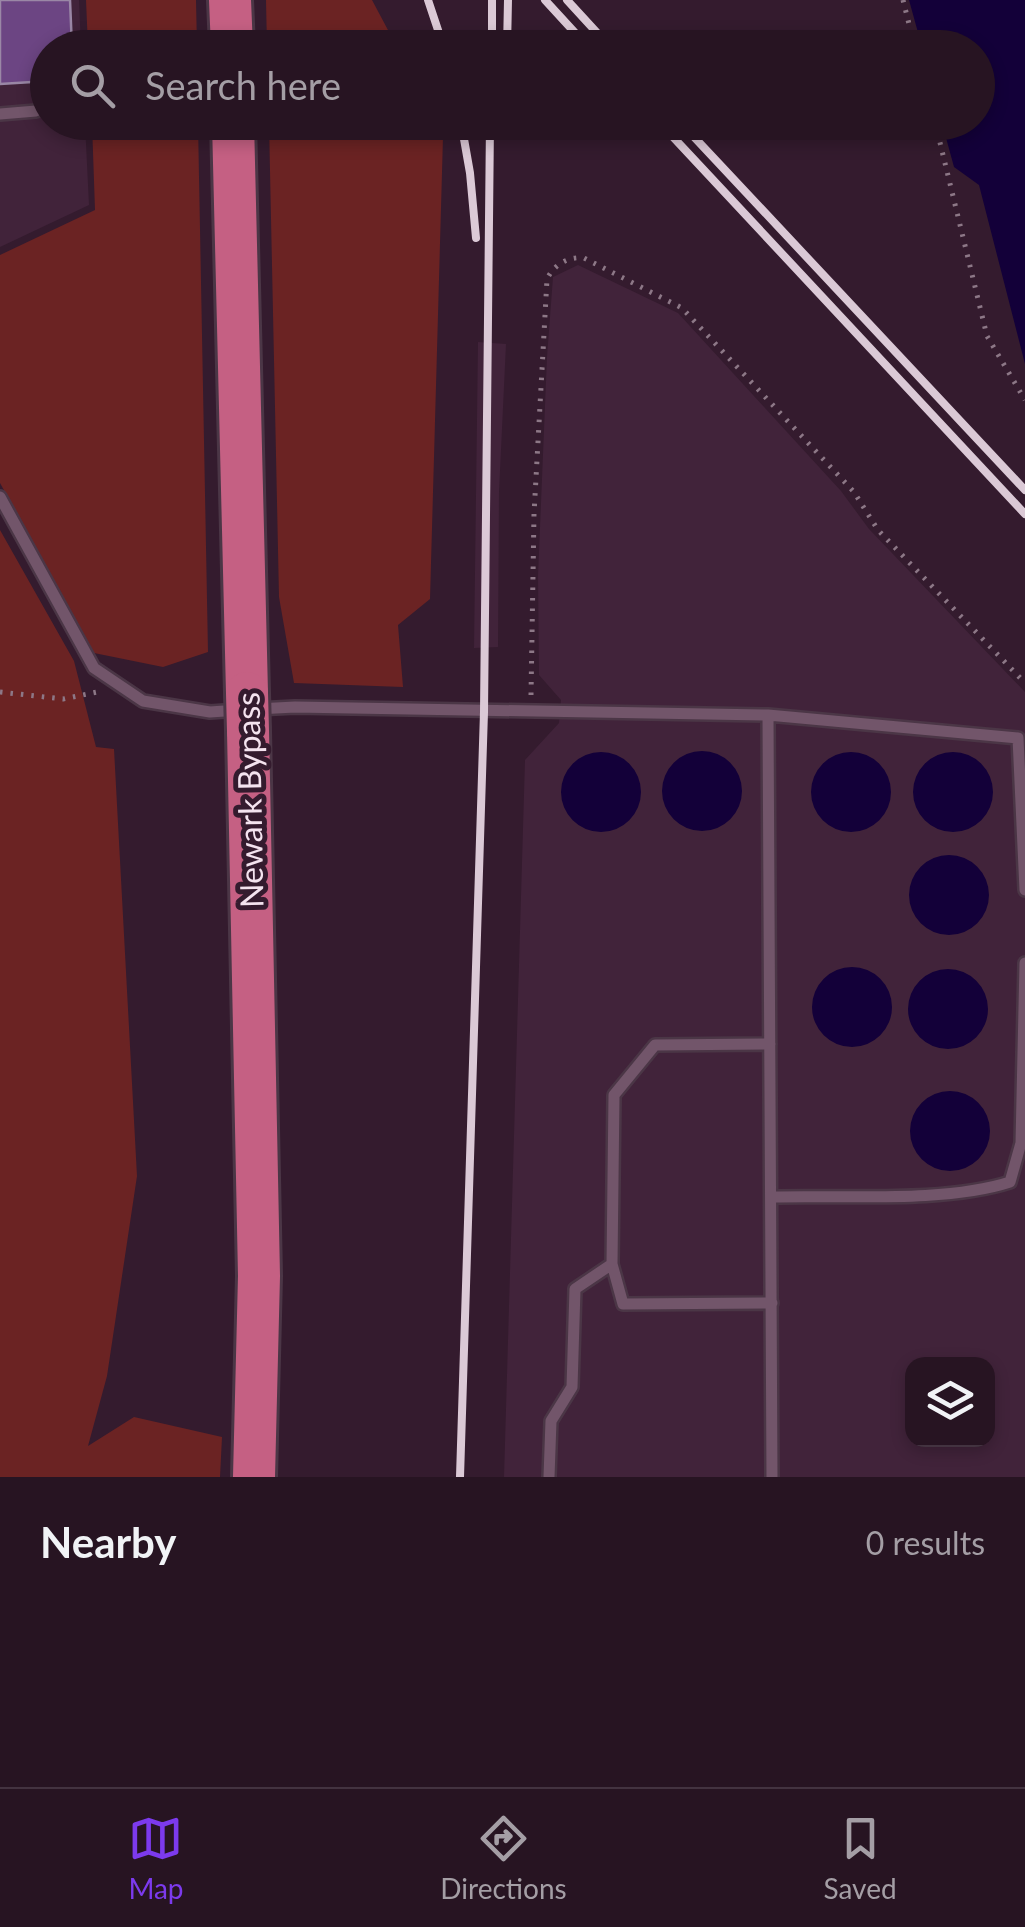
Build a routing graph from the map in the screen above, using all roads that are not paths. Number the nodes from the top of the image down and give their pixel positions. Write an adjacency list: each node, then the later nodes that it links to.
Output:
1 (230, 0): 2 (highway)
2 (231, 30)
3 (30, 112): 4 (lane)
4 (0, 114)
5 (234, 140): 14 (highway, Newark Bypass)
6 (0, 497): 7 (lane)
7 (768, 715): 8 (lane); 10 (lane)
8 (1025, 890)
9 (1025, 963): 11 (lane)
10 (770, 1044): 11 (lane); 12 (lane)
11 (772, 1197): 13 (lane)
12 (612, 1264): 13 (lane); 15 (lane)
13 (772, 1303): 16 (lane)
14 (254, 1477)
15 (549, 1477)
16 (772, 1477)

